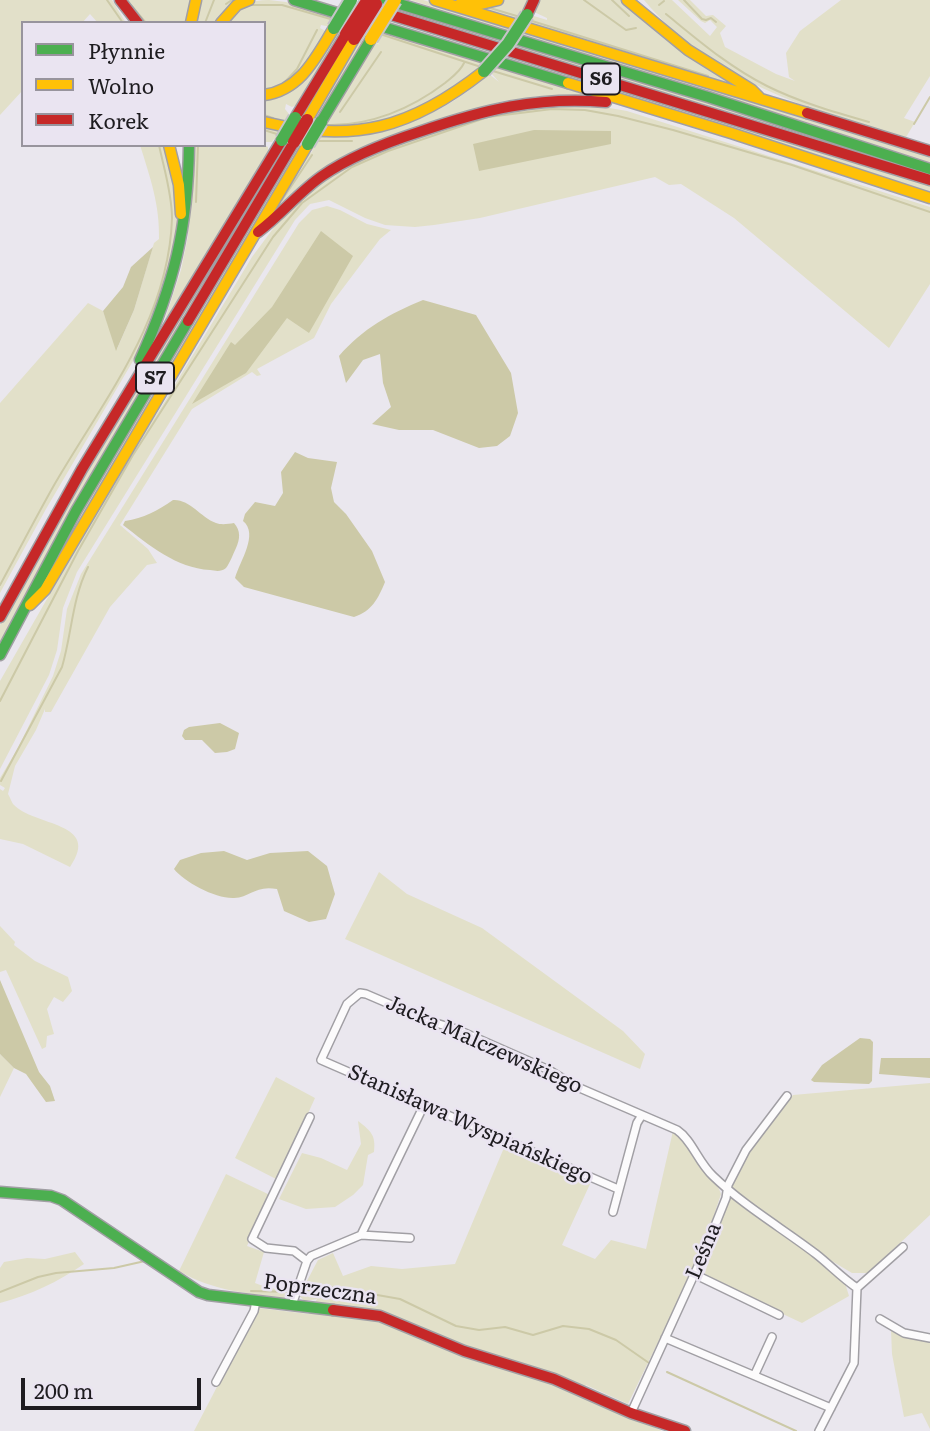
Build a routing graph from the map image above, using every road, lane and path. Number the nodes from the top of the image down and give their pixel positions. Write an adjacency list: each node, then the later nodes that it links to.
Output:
1 (120, 0): 16 (main road)
2 (196, 0): 17 (main road)
3 (249, 0): 18 (main road)
4 (293, 0): 21 (main road)
5 (341, 0): 28 (main road, S6)
6 (351, 0): 19 (main road, bridge)
7 (395, 0): 30 (main road, bridge)
8 (435, 0): 14 (main road)
9 (498, 0): 14 (main road)
10 (534, 0): 22 (main road, bridge)
11 (627, 0): 15 (main road)
12 (640, 0): 15 (main road)
13 (375, 1): 23 (main road, S7, bridge); 27 (main road, S6)
14 (450, 4): 20 (main road)
15 (645, 16): 20 (main road)
16 (136, 21)
17 (191, 21)
18 (223, 21)
19 (266, 95)
20 (761, 100): 26 (main road)
21 (651, 109): 29 (main road); 30 (main road)
22 (266, 123)
23 (288, 141): 32 (main road, S7); 33 (main road, S7)
24 (169, 147): 31 (main road)
25 (189, 147): 31 (main road)
26 (930, 151)
27 (930, 169)
28 (930, 180)
29 (930, 198)
30 (254, 235): 33 (main road)
31 (181, 246): 32 (main road)
32 (110, 423): 34 (main road, S7)
33 (20, 616): 35 (main road, S7)
34 (0, 617)
35 (0, 655)
36 (321, 1060): 38 (street, Stanisława Wyspiańskiego); 39 (street, Jacka Malczewskiego)
37 (787, 1096): 41 (street, Leśna)
38 (424, 1105): 42 (street, Stanisława Wyspiańskiego); 45 (street)
39 (642, 1115): 41 (street); 42 (street)
40 (310, 1117): 48 (street)
41 (727, 1188): 49 (street, Leśna); 50 (street)
42 (618, 1189): 44 (street)
43 (0, 1192): 51 (main road, Poprzeczna)
44 (613, 1212)
45 (362, 1235): 46 (street); 48 (street)
46 (410, 1238)
47 (903, 1247): 50 (street)
48 (307, 1261): 52 (street)
49 (694, 1275): 53 (street); 56 (street, Leśna)
50 (858, 1288): 60 (street)
51 (256, 1301): 52 (main road, Poprzeczna); 59 (street)
52 (292, 1305): 61 (main road, Poprzeczna)
53 (779, 1315)
54 (880, 1319): 57 (street)
55 (772, 1337): 58 (street)
56 (665, 1338): 58 (street); 61 (street, Leśna)
57 (930, 1338)
58 (755, 1374): 60 (street)
59 (216, 1382)
60 (831, 1408): 63 (street)
61 (631, 1413): 62 (main road, Poprzeczna)
62 (685, 1431)
63 (819, 1431)

